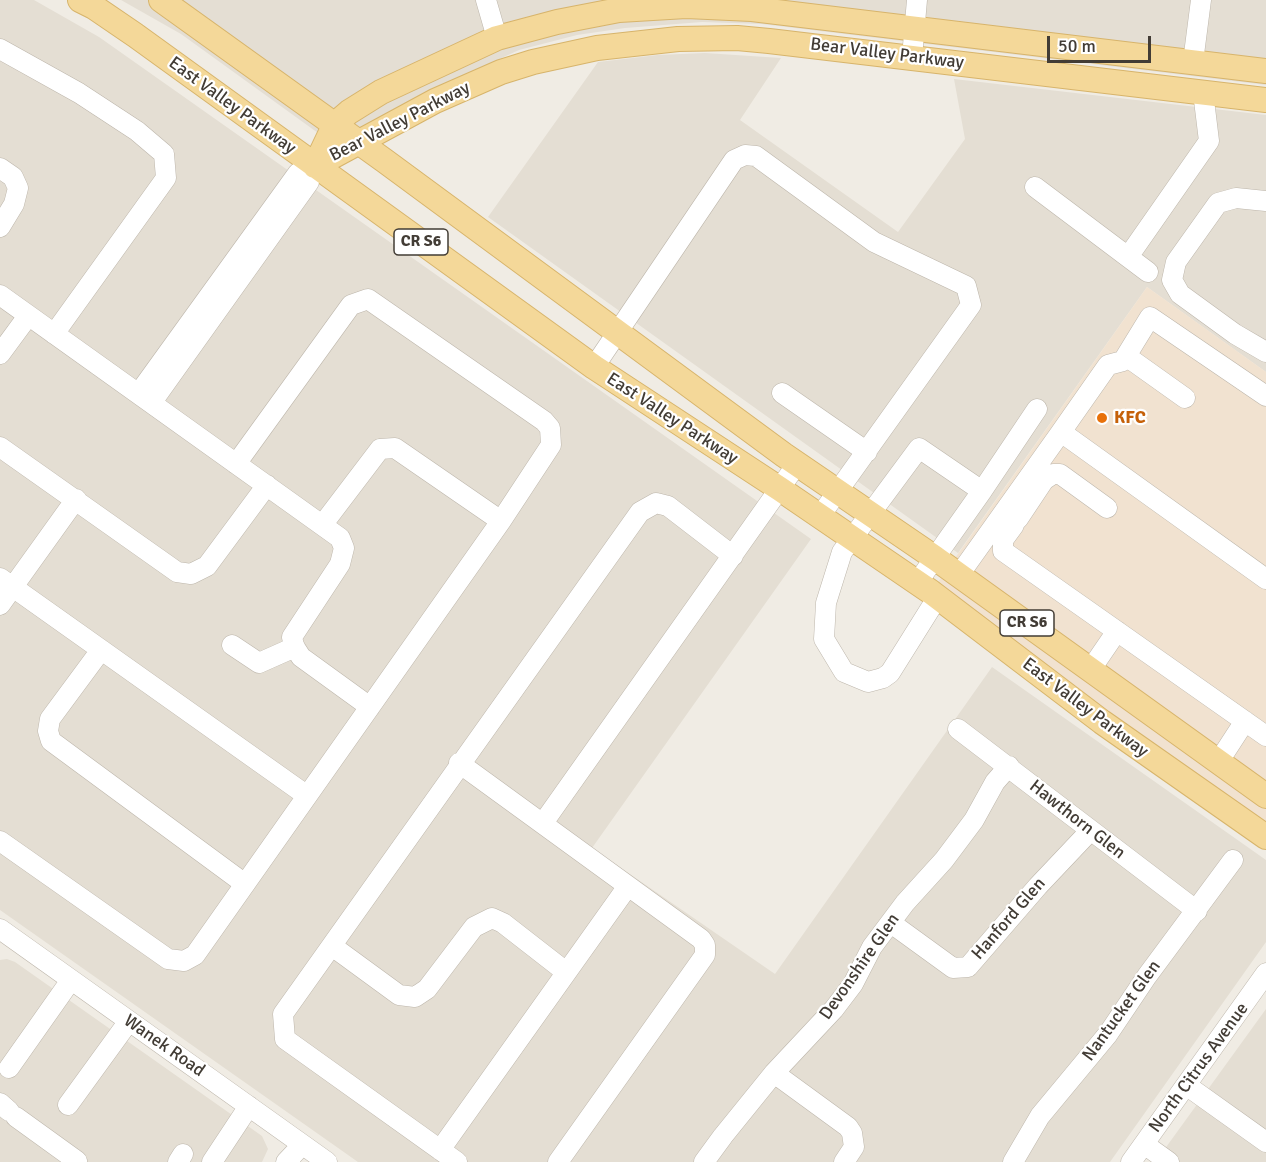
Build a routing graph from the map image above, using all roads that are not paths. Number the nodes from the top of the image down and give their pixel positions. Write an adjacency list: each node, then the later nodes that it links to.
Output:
1 (80, 0): 17 (main road, East Valley Parkway / CR S6)
2 (161, 0): 15 (main road, East Valley Parkway / CR S6)
3 (486, 0): 8 (street)
4 (917, 0): 7 (street)
5 (1202, 0): 11 (street)
6 (686, 3): 7 (main road, Bear Valley Parkway); 8 (main road, Bear Valley Parkway)
7 (915, 28): 10 (street); 11 (main road, Bear Valley Parkway)
8 (497, 38): 15 (main road, Bear Valley Parkway)
9 (0, 49): 27 (street)
10 (912, 57): 13 (main road, Bear Valley Parkway); 16 (main road, Bear Valley Parkway)
11 (1193, 62): 12 (main road, Bear Valley Parkway)
12 (1266, 71)
13 (1203, 92): 14 (main road, Bear Valley Parkway); 22 (street)
14 (1266, 100)
15 (335, 124): 16 (main road, East Valley Parkway / CR S6); 17 (main road, Bear Valley Parkway)
16 (360, 142): 17 (main road, Bear Valley Parkway); 26 (main road, East Valley Parkway / CR S6)
17 (315, 165): 31 (main road, East Valley Parkway / CR S6); 34 (street)
18 (0, 168): 21 (street)
19 (1035, 187): 22 (street)
20 (1266, 201): 28 (street)
21 (0, 227)
22 (1128, 256): 23 (street)
23 (1148, 272)
24 (0, 295): 25 (street)
25 (28, 316): 27 (street); 29 (street)
26 (618, 331): 31 (street); 39 (street); 41 (main road, East Valley Parkway / CR S6)
27 (54, 334): 34 (street)
28 (1266, 352)
29 (0, 354)
30 (1126, 356): 33 (street); 35 (street); 37 (street)
31 (594, 368): 43 (main road, East Valley Parkway / CR S6)
32 (782, 393): 39 (street)
33 (1266, 396)
34 (146, 398): 40 (street)
35 (1185, 398)
36 (1037, 409): 44 (street)
37 (1061, 432): 55 (street); 56 (street)
38 (0, 447): 46 (street)
39 (867, 452): 45 (street)
40 (236, 464): 42 (street); 50 (street)
41 (797, 464): 43 (street); 45 (main road, East Valley Parkway / CR S6)
42 (267, 485): 46 (street); 51 (street)
43 (780, 489): 49 (main road, East Valley Parkway / CR S6); 53 (street)
44 (982, 491): 48 (street); 54 (street)
45 (837, 492): 48 (main road, East Valley Parkway / CR S6); 49 (street)
46 (76, 499): 57 (street)
47 (1107, 508): 61 (street)
48 (870, 514): 52 (street); 54 (main road, East Valley Parkway / CR S6)
49 (820, 516): 52 (main road, East Valley Parkway / CR S6)
50 (501, 521): 51 (street); 67 (street)
51 (323, 524): 64 (street)
52 (851, 538): 58 (main road, East Valley Parkway / CR S6); 59 (street)
53 (733, 556): 72 (street); 76 (street)
54 (935, 558): 55 (main road, East Valley Parkway / CR S6); 58 (street)
55 (959, 575): 66 (main road, East Valley Parkway / CR S6)
56 (1266, 579)
57 (6, 583): 60 (street); 65 (street)
58 (917, 583): 59 (main road, East Valley Parkway / CR S6)
59 (937, 598): 63 (main road, East Valley Parkway / CR S6)
60 (0, 605)
61 (1117, 631): 66 (street); 68 (street)
62 (232, 645): 64 (street)
63 (1003, 646): 66 (main road); 78 (main road, East Valley Parkway / CR S6)
64 (295, 647): 67 (street)
65 (101, 650): 74 (street); 81 (street)
66 (1091, 669): 71 (main road, East Valley Parkway / CR S6)
67 (370, 707): 74 (street)
68 (1245, 721): 70 (street); 71 (street)
69 (958, 729): 73 (street, Hawthorn Glen)
70 (1266, 736)
71 (1219, 761): 75 (main road, East Valley Parkway / CR S6)
72 (459, 763): 76 (street); 86 (street)
73 (1009, 766): 77 (street, Hawthorn Glen); 84 (street, Devonshire Glen)
74 (306, 795): 81 (street)
75 (1266, 795)
76 (543, 824): 82 (street)
77 (1090, 831): 83 (street, Hawthorn Glen); 84 (street, Hanford Glen)
78 (1266, 837)
79 (0, 840): 81 (street)
80 (1233, 860): 83 (street, Nantucket Glen)
81 (245, 884)
82 (628, 886): 87 (street); 108 (street)
83 (1197, 911): 102 (street, Nantucket Glen)
84 (891, 923): 93 (street, Devonshire Glen)
85 (0, 930): 89 (street, Wanek Road)
86 (332, 946): 87 (street); 101 (street)
87 (566, 972): 101 (street)
88 (1266, 973): 90 (street, North Citrus Avenue)
89 (71, 980): 91 (street, Wanek Road); 92 (street)
90 (1258, 1000): 94 (street, North Citrus Avenue)
91 (129, 1021): 95 (street); 96 (street, Wanek Road)
92 (9, 1068)
93 (774, 1073): 109 (street, Devonshire Glen); 110 (street)
94 (1186, 1085): 98 (street); 99 (street, North Citrus Avenue)
95 (68, 1106)
96 (249, 1107): 100 (street, Wanek Road); 104 (street)
97 (8, 1110): 103 (street)
98 (1266, 1142)
99 (1144, 1144): 111 (street, North Citrus Avenue); 112 (street)
100 (302, 1145): 105 (street); 106 (street, Wanek Road)
101 (440, 1150): 107 (street)
102 (1021, 1159)
103 (76, 1162)
104 (212, 1162)
105 (286, 1162)
106 (327, 1162)
107 (457, 1162)
108 (558, 1162)
109 (704, 1162)
110 (844, 1162)
111 (1131, 1162)
112 (1169, 1162)

